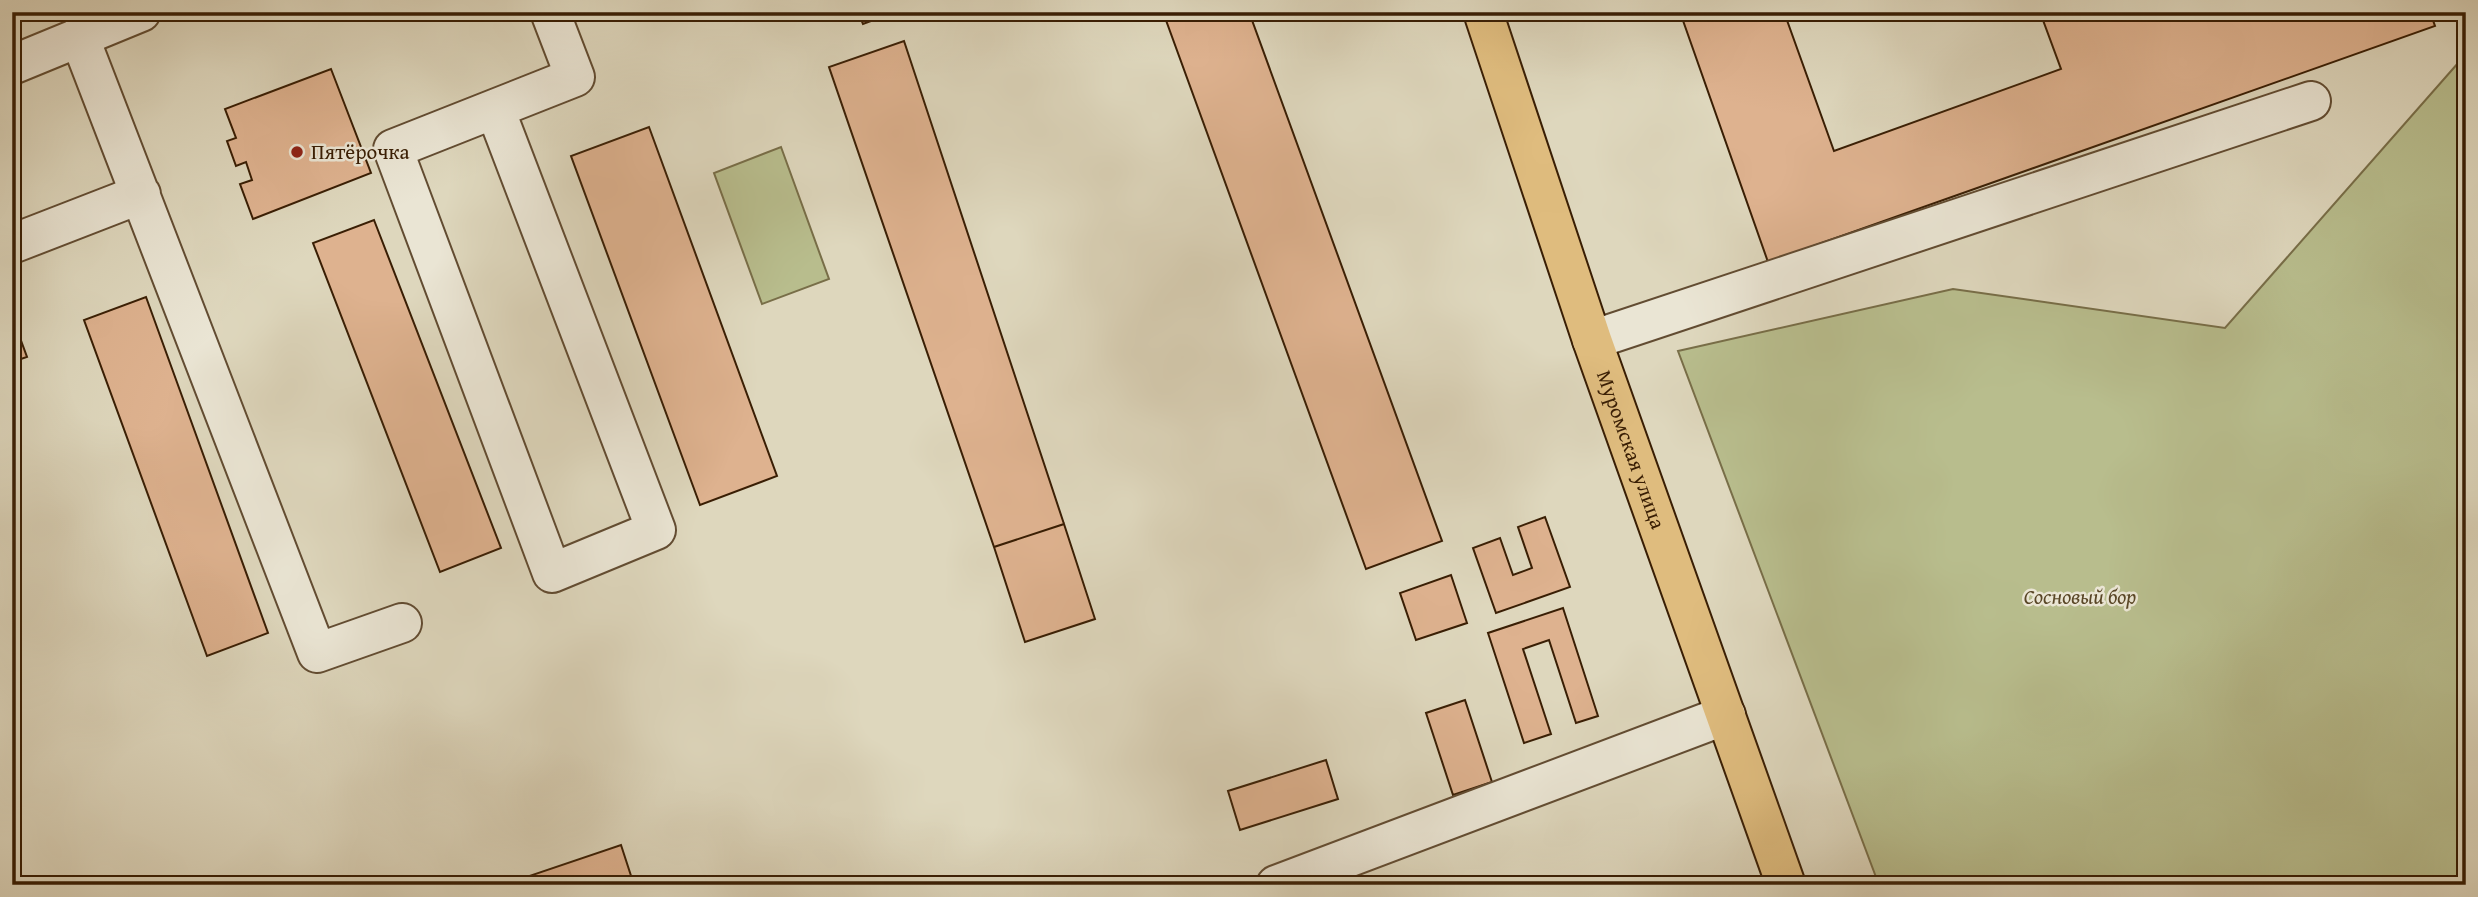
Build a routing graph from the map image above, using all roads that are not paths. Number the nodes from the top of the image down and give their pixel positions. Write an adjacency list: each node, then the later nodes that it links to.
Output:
1 (141, 12): 4 (street)
2 (550, 12): 7 (street)
3 (1483, 12): 10 (main road, Муромская улица)
4 (79, 36): 5 (street); 8 (street)
5 (12, 65)
6 (2311, 102): 10 (street)
7 (495, 109): 7 (street)
8 (141, 194): 9 (street); 11 (street)
9 (12, 244)
10 (1592, 340): 12 (main road, Муромская улица)
11 (402, 623)
12 (1726, 715): 13 (street); 14 (main road, Муромская улица)
13 (1276, 885)
14 (1786, 885)

